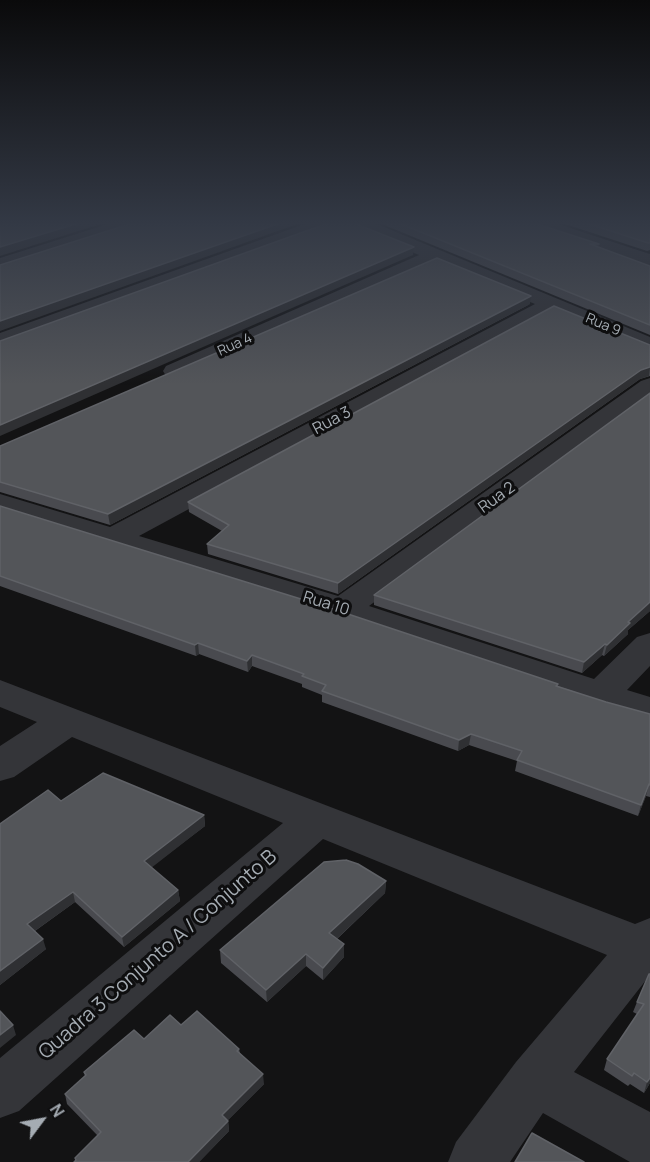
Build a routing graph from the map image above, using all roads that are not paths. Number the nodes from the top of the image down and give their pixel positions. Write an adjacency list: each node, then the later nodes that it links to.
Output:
1 (178, 276): 5 (street)
2 (388, 276): 7 (street, Rua 4)
3 (486, 276): 4 (street, Rua 9)
4 (552, 304): 6 (street, Rua 9); 10 (street, Rua 3)
5 (0, 341)
6 (650, 345)
7 (153, 381)
8 (650, 386): 11 (street, Rua 2)
9 (0, 503): 10 (street, Rua 10)
10 (112, 538): 11 (street, Rua 10)
11 (344, 609): 14 (street, Rua 10)
12 (650, 645): 14 (street)
13 (0, 693): 16 (street)
14 (600, 695): 15 (street, Rua 10)
15 (650, 711)
16 (69, 720): 17 (street); 18 (street)
17 (0, 766)
18 (317, 819): 19 (street); 21 (street, Quadra 3 Conjunto A / Conjunto B)
19 (647, 944): 20 (street)
20 (536, 1080): 22 (street); 23 (street)
21 (0, 1092)
22 (650, 1142)
23 (476, 1162)

